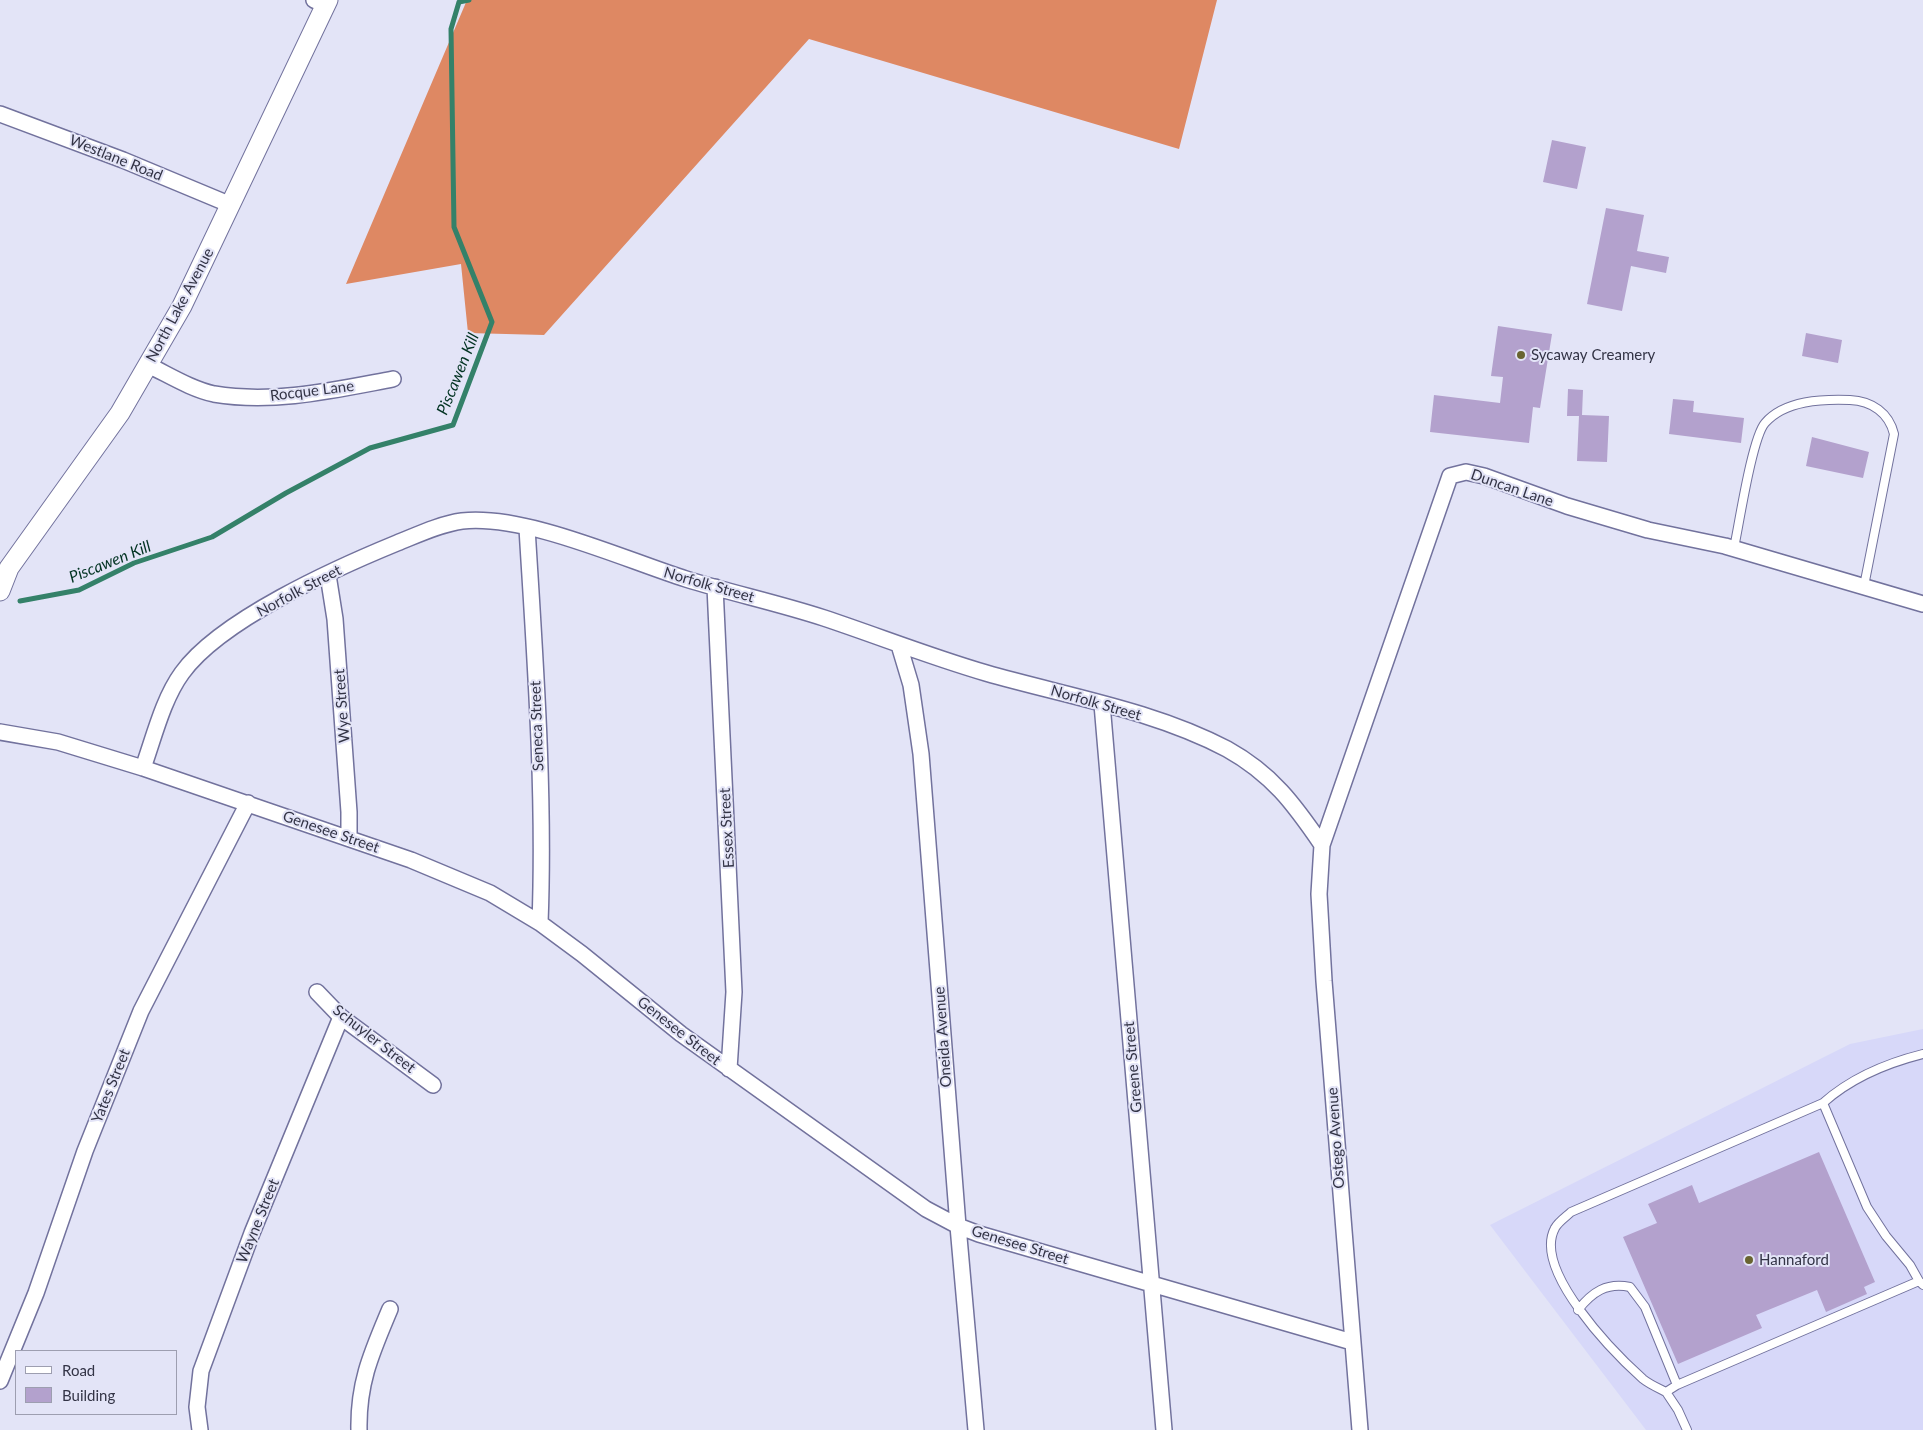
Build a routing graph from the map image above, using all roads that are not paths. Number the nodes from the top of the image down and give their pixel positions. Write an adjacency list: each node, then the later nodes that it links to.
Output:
1 (322, 2): 3 (street, North Lake Avenue)
2 (0, 114): 3 (street, Westlane Road)
3 (231, 205): 4 (street, North Lake Avenue)
4 (148, 365): 5 (street, Rocque Lane); 11 (street, North Lake Avenue)
5 (393, 379)
6 (527, 528): 8 (street, Norfolk Street); 10 (street, Norfolk Street); 20 (street, Seneca Street)
7 (1734, 548): 9 (street, Duncan Lane); 9 (lane); 19 (street, Duncan Lane)
8 (328, 574): 16 (street, Norfolk Street); 18 (street, Wye Street)
9 (1864, 586): 12 (street, Duncan Lane)
10 (716, 587): 13 (street, Norfolk Street); 24 (street, Essex Street)
11 (0, 591)
12 (1923, 604)
13 (899, 645): 14 (street, Norfolk Street); 27 (street, Oneida Avenue)
14 (1102, 704): 19 (street, Norfolk Street); 28 (street, Greene Street)
15 (0, 732): 16 (street, Genesee Street)
16 (143, 768): 17 (street, Genesee Street)
17 (248, 803): 18 (street, Genesee Street); 33 (street, Yates Street)
18 (349, 838): 20 (street, Genesee Street)
19 (1322, 845): 32 (street, Ostego Avenue)
20 (540, 923): 24 (street, Genesee Street)
21 (317, 992): 22 (street, Schuyler Street)
22 (341, 1017): 25 (street, Schuyler Street); 36 (street, Wayne Street)
23 (1923, 1054): 26 (lane)
24 (729, 1069): 27 (street, Genesee Street)
25 (433, 1085)
26 (1823, 1103): 29 (lane); 31 (lane)
27 (958, 1226): 28 (street, Genesee Street); 38 (street, Oneida Avenue)
28 (1151, 1283): 32 (street, Genesee Street); 39 (street, Greene Street)
29 (1921, 1283): 34 (lane)
30 (390, 1308): 37 (street)
31 (1578, 1310): 34 (lane); 35 (lane)
32 (1352, 1342): 40 (street, Ostego Avenue)
33 (0, 1381)
34 (1677, 1385): 35 (lane)
35 (1666, 1392): 41 (lane)
36 (200, 1430)
37 (359, 1430)
38 (976, 1430)
39 (1164, 1430)
40 (1360, 1430)
41 (1687, 1430)

